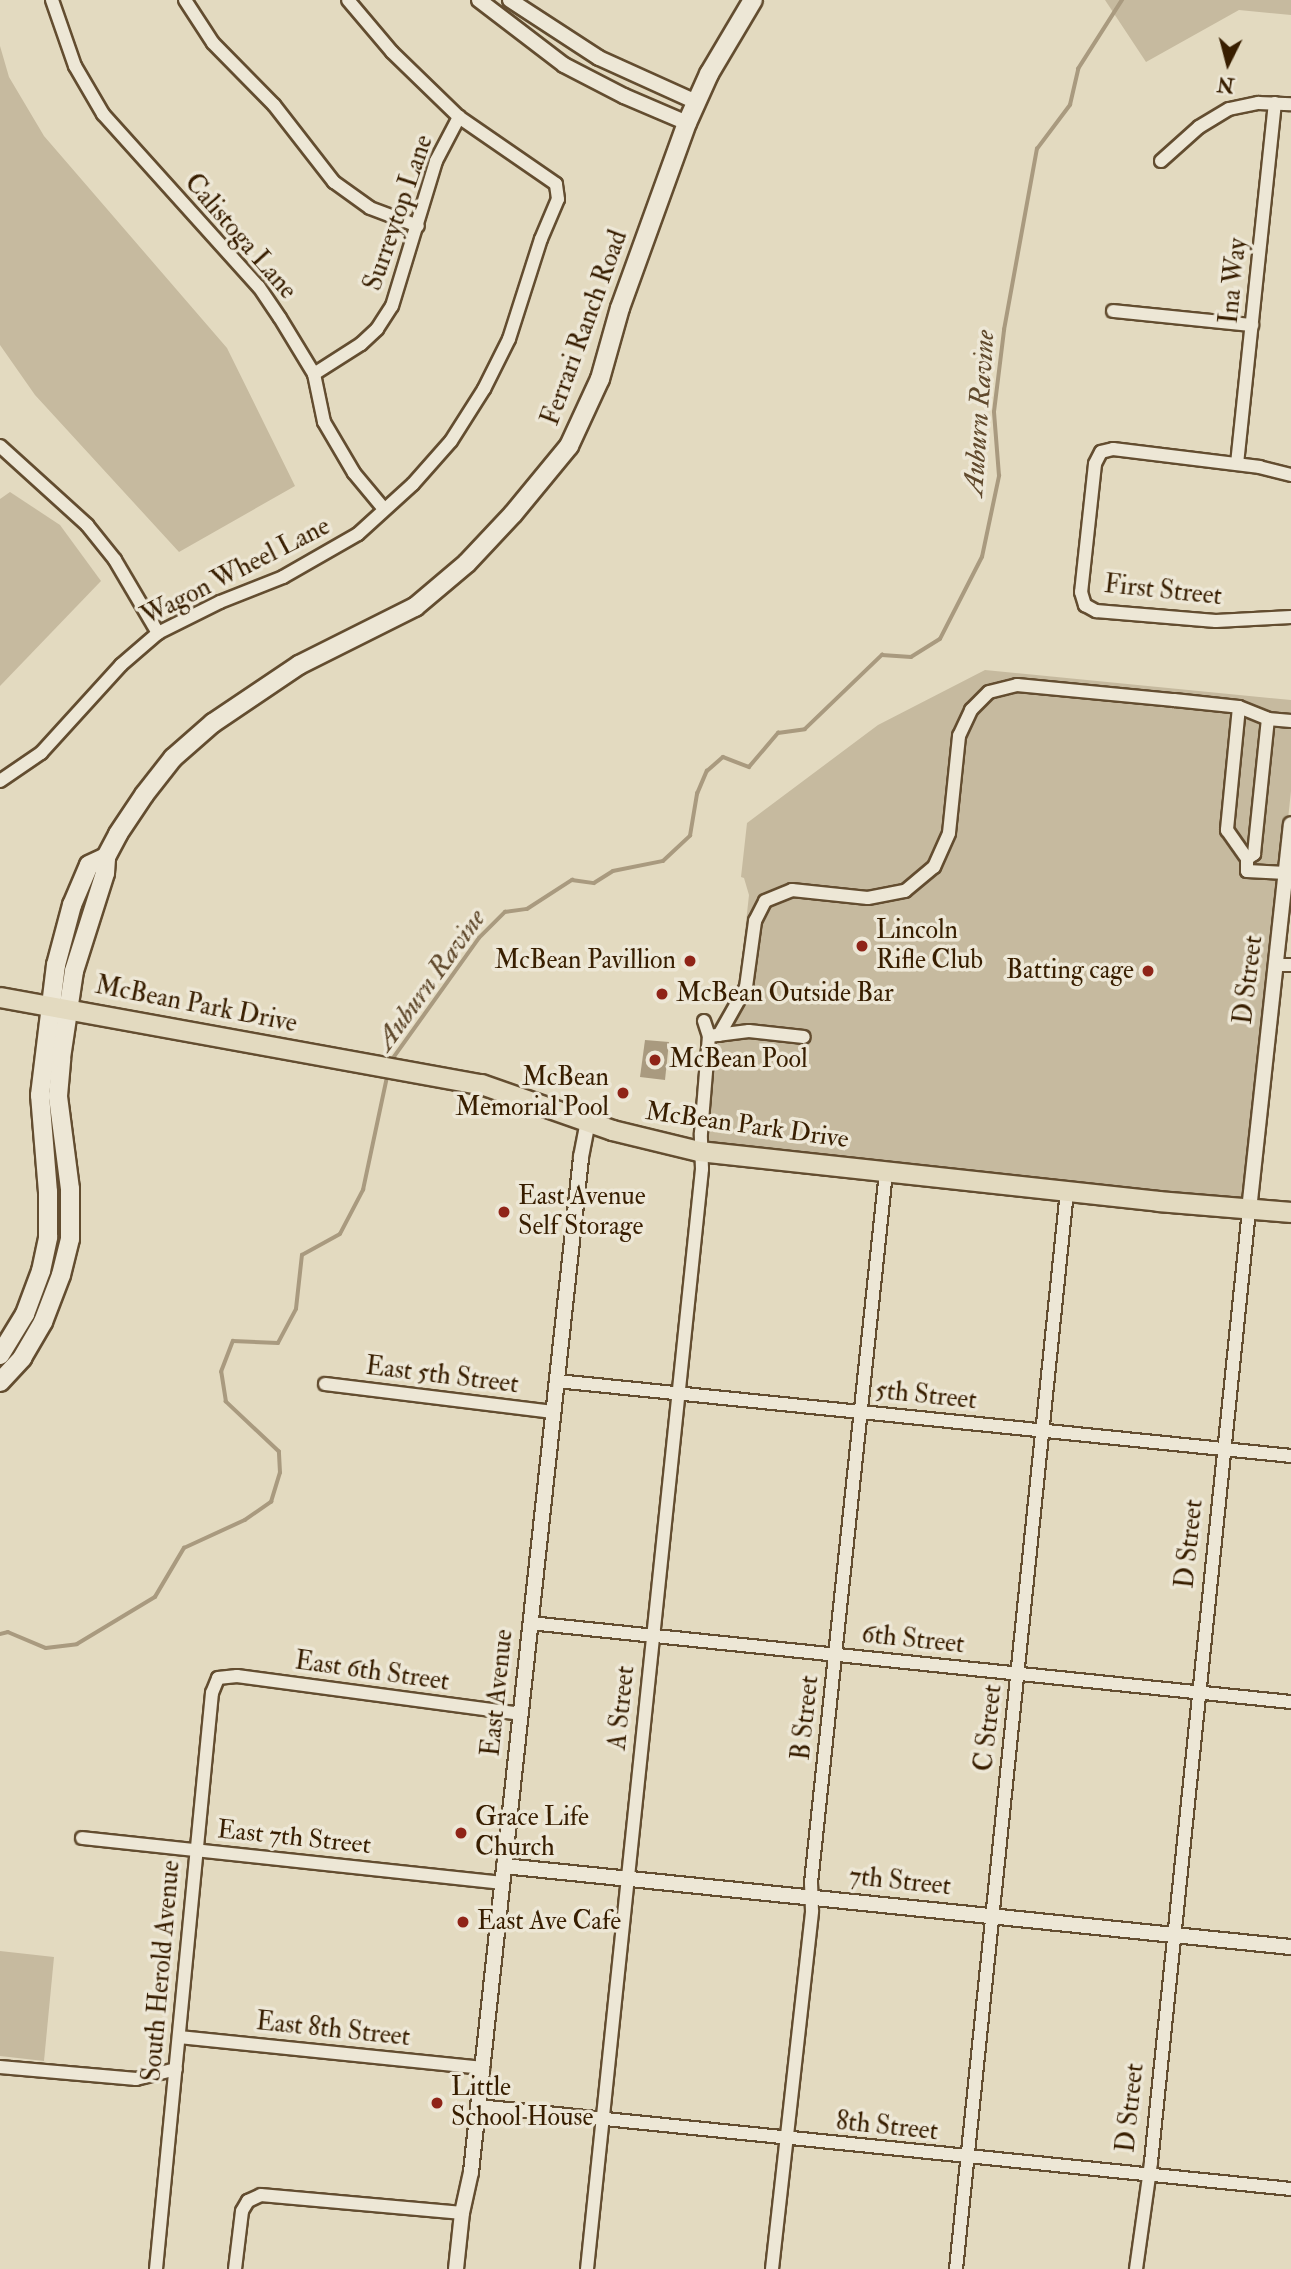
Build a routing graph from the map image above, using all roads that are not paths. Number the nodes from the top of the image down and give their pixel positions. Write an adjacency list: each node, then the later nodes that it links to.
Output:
1 (52, 0): 16 (street, Calistoga Lane)
2 (185, 0): 13 (street)
3 (348, 0): 10 (street, Wagon Wheel Lane)
4 (479, 0): 11 (street)
5 (510, 0): 7 (street)
6 (753, 0): 7 (main road, Ferrari Ranch Road)
7 (696, 102): 11 (main road, Ferrari Ranch Road)
8 (1275, 103): 9 (street); 12 (street); 15 (street, Ina Way)
9 (1291, 104)
10 (459, 117): 13 (street, Surreytop Lane); 20 (street, Wagon Wheel Lane)
11 (687, 123): 32 (main road, Ferrari Ranch Road)
12 (1161, 161)
13 (418, 226): 16 (street, Surreytop Lane)
14 (1113, 311): 15 (street)
15 (1252, 325): 18 (street, Ina Way)
16 (314, 374): 20 (street, Calistoga Lane)
17 (0, 446): 22 (street)
18 (1237, 464): 19 (street, First Street); 21 (street, First Street)
19 (1291, 475)
20 (384, 509): 22 (street, Wagon Wheel Lane)
21 (1291, 617)
22 (158, 633): 26 (street, Wagon Wheel Lane)
23 (1239, 707): 24 (street); 28 (street); 34 (street)
24 (1268, 719): 25 (street); 28 (street)
25 (1291, 721)
26 (0, 780)
27 (1291, 824): 29 (street, D Street)
28 (1247, 859): 29 (street)
29 (1286, 873): 30 (street, D Street)
30 (1284, 965): 40 (street, D Street)
31 (0, 997): 32 (main road, McBean Park Drive)
32 (59, 1007): 36 (main road, McBean Park Drive); 42 (main road, Ferrari Ranch Road); 44 (main road, Ferrari Ranch Road)
33 (704, 1021): 34 (street)
34 (714, 1036): 35 (street); 37 (street, A Street)
35 (804, 1037)
36 (588, 1122): 37 (main road, McBean Park Drive); 43 (street, East Avenue)
37 (701, 1151): 38 (main road, McBean Park Drive); 46 (street, A Street)
38 (887, 1172): 39 (main road, McBean Park Drive); 48 (street, B Street)
39 (1067, 1191): 40 (main road, McBean Park Drive); 49 (street, C Street)
40 (1249, 1210): 41 (main road, McBean Park Drive); 50 (street, D Street)
41 (1291, 1212)
42 (0, 1354)
43 (557, 1381): 46 (street, 5th Street); 47 (street, East Avenue)
44 (0, 1382)
45 (325, 1384): 47 (street, East 5th Street)
46 (678, 1393): 48 (street, 5th Street); 53 (street, A Street)
47 (553, 1412): 52 (street, East Avenue)
48 (861, 1412): 49 (street, 5th Street); 54 (street, B Street)
49 (1042, 1431): 50 (street, 5th Street); 55 (street, C Street)
50 (1224, 1450): 51 (street, 5th Street); 57 (street, D Street)
51 (1291, 1456)
52 (530, 1623): 53 (street, 6th Street); 59 (street, East Avenue)
53 (653, 1636): 54 (street, 6th Street); 63 (street, A Street)
54 (835, 1655): 55 (street, 6th Street); 65 (street, B Street)
55 (1017, 1674): 57 (street, 6th Street); 66 (street, C Street)
56 (218, 1678): 59 (street, East 6th Street); 61 (street, South Herold Avenue)
57 (1199, 1692): 58 (street, 6th Street); 67 (street, D Street)
58 (1291, 1702)
59 (521, 1714): 62 (street, East Avenue)
60 (82, 1838): 61 (street, East 7th Street)
61 (196, 1851): 64 (street, East 7th Street); 69 (street, South Herold Avenue)
62 (504, 1866): 63 (street, 7th Street); 64 (street, East Avenue)
63 (628, 1878): 65 (street, 7th Street); 74 (street, A Street)
64 (502, 1883): 71 (street, East Avenue)
65 (812, 1898): 66 (street, 7th Street); 75 (street, B Street)
66 (992, 1916): 67 (street, 7th Street); 76 (street, C Street)
67 (1174, 1935): 68 (street, 7th Street); 77 (street, D Street)
68 (1291, 1947)
69 (179, 2037): 71 (street, East 8th Street); 72 (street, South Herold Avenue)
70 (0, 2067): 72 (street)
71 (483, 2068): 73 (street, East Avenue)
72 (176, 2069): 80 (street, South Herold Avenue)
73 (478, 2106): 74 (street, 8th Street); 79 (street, East Avenue)
74 (602, 2120): 75 (street, 8th Street); 83 (street, A Street)
75 (787, 2139): 76 (street, 8th Street); 84 (street, B Street)
76 (967, 2158): 77 (street, 8th Street); 85 (street, C Street)
77 (1148, 2176): 78 (street, 8th Street); 86 (street, D Street)
78 (1291, 2189)
79 (461, 2213): 81 (street); 82 (street, East Avenue)
80 (156, 2269)
81 (235, 2269)
82 (456, 2269)
83 (587, 2269)
84 (772, 2269)
85 (956, 2269)
86 (1136, 2269)

